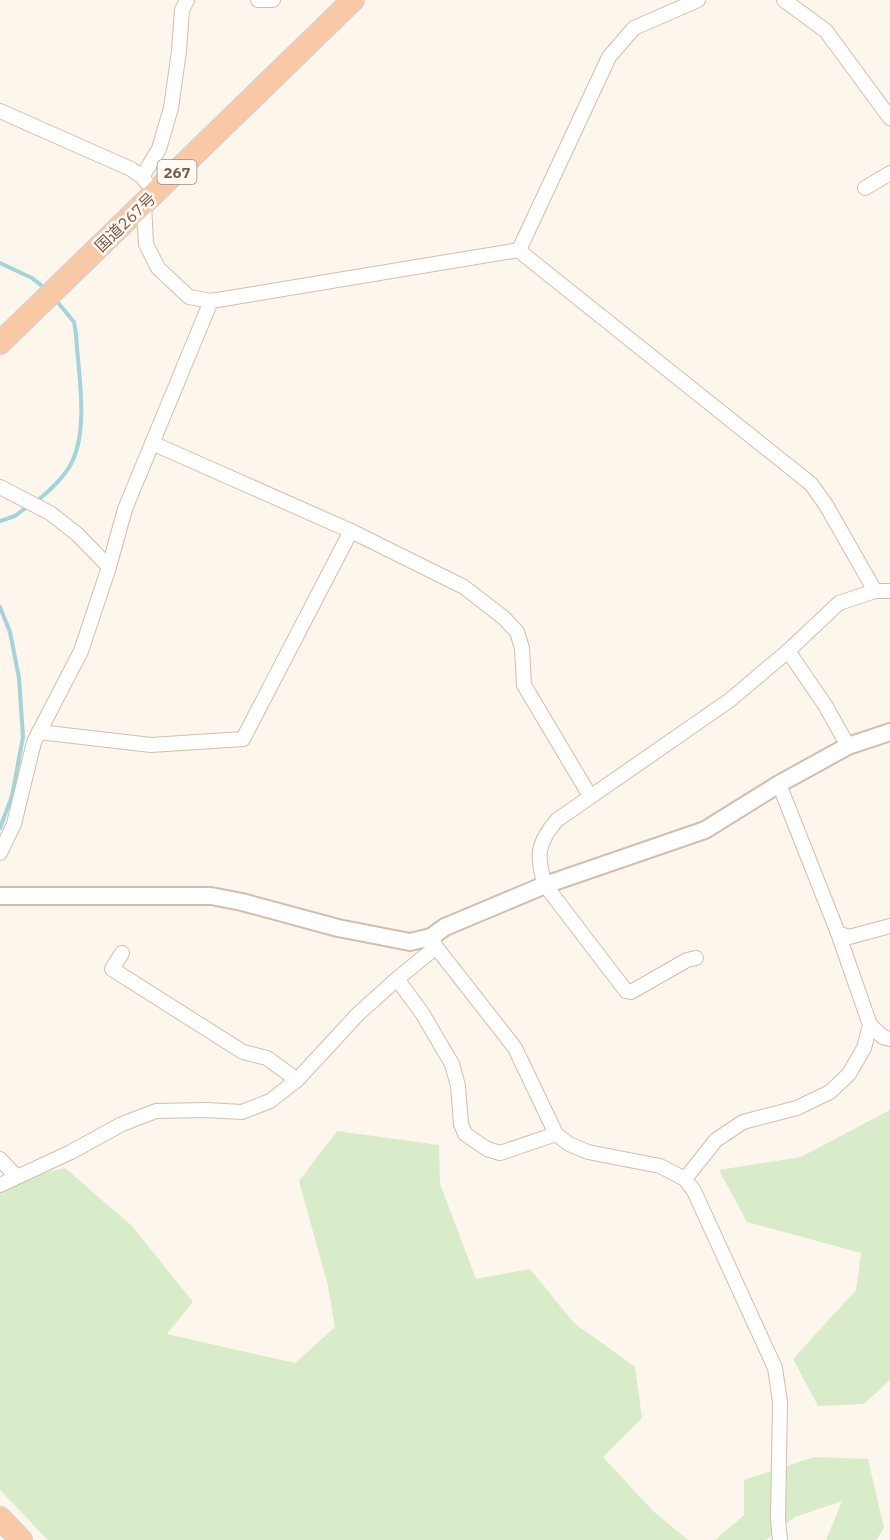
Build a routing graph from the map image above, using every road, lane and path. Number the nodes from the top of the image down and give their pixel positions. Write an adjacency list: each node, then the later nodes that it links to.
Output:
1 (187, 0): 11 (street)
2 (258, 0): 3 (street)
3 (273, 0)
4 (353, 0): 11 (highway, 国道267号 / 267)
5 (698, 0): 12 (street)
6 (784, 0): 8 (street)
7 (0, 111): 11 (street)
8 (890, 118)
9 (890, 173): 10 (street)
10 (865, 188)
11 (147, 191): 13 (street); 14 (highway, 国道267号 / 267)
12 (518, 250): 13 (street); 19 (street)
13 (211, 301): 15 (street)
14 (0, 344)
15 (152, 443): 17 (street); 18 (street)
16 (0, 487): 18 (street)
17 (351, 531): 22 (street); 26 (street)
18 (109, 567): 22 (street)
19 (875, 591): 20 (street); 21 (street)
20 (890, 591)
21 (788, 651): 24 (street); 26 (street)
22 (39, 732): 27 (street)
23 (890, 732): 24 (street)
24 (848, 746): 25 (street)
25 (779, 783): 28 (street); 31 (street)
26 (590, 796): 28 (street)
27 (0, 853)
28 (545, 885): 32 (street); 34 (street)
29 (0, 896): 32 (street)
30 (890, 926): 31 (street)
31 (838, 933): 36 (street)
32 (434, 942): 35 (street); 39 (street)
33 (122, 953): 38 (street)
34 (696, 958)
35 (397, 979): 38 (street); 39 (street)
36 (870, 1024): 37 (street); 42 (street)
37 (890, 1039)
38 (297, 1080): 41 (street)
39 (556, 1134): 42 (street)
40 (0, 1159): 41 (street)
41 (16, 1176): 43 (street)
42 (685, 1179): 46 (street)
43 (0, 1185)
44 (0, 1518): 45 (highway)
45 (21, 1540)
46 (780, 1540)

